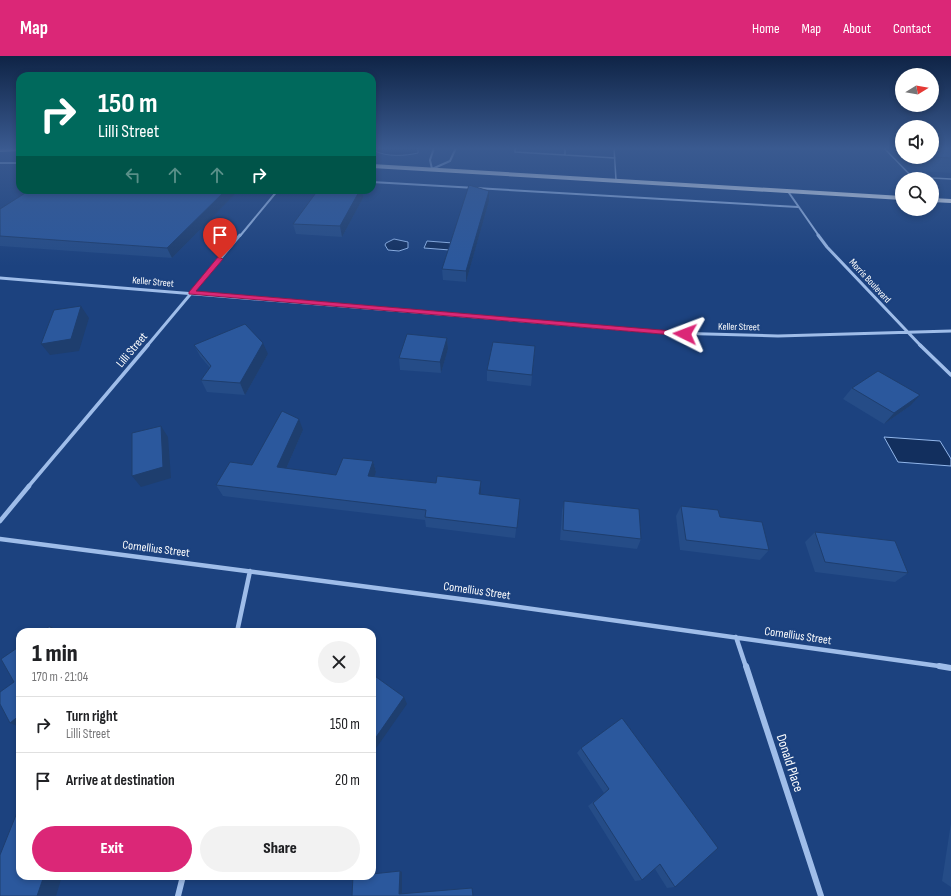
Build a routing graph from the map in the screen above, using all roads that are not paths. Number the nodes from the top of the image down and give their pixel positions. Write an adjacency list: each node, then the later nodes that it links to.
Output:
1 (461, 187): 8 (street)
2 (739, 187): 3 (highway)
3 (787, 190): 5 (highway); 8 (street, Morris Boulevard)
4 (275, 194): 10 (street, Lilli Street)
5 (895, 198)
6 (939, 200): 7 (highway)
7 (951, 201)
8 (798, 207): 12 (street, Morris Boulevard)
9 (0, 278): 10 (street, Keller Street)
10 (192, 293): 12 (street, Keller Street); 14 (street, Lilli Street)
11 (951, 330): 12 (street, Keller Street)
12 (905, 331): 13 (street, Morris Boulevard)
13 (951, 375)
14 (0, 521)
15 (0, 539): 16 (street, Cornellius Street)
16 (250, 571): 17 (street); 18 (street, Cornellius Street)
17 (238, 628)
18 (736, 637): 19 (street, Cornellius Street); 22 (street, Donald Place)
19 (951, 668)
20 (182, 880): 21 (street)
21 (178, 896)
22 (821, 896)

